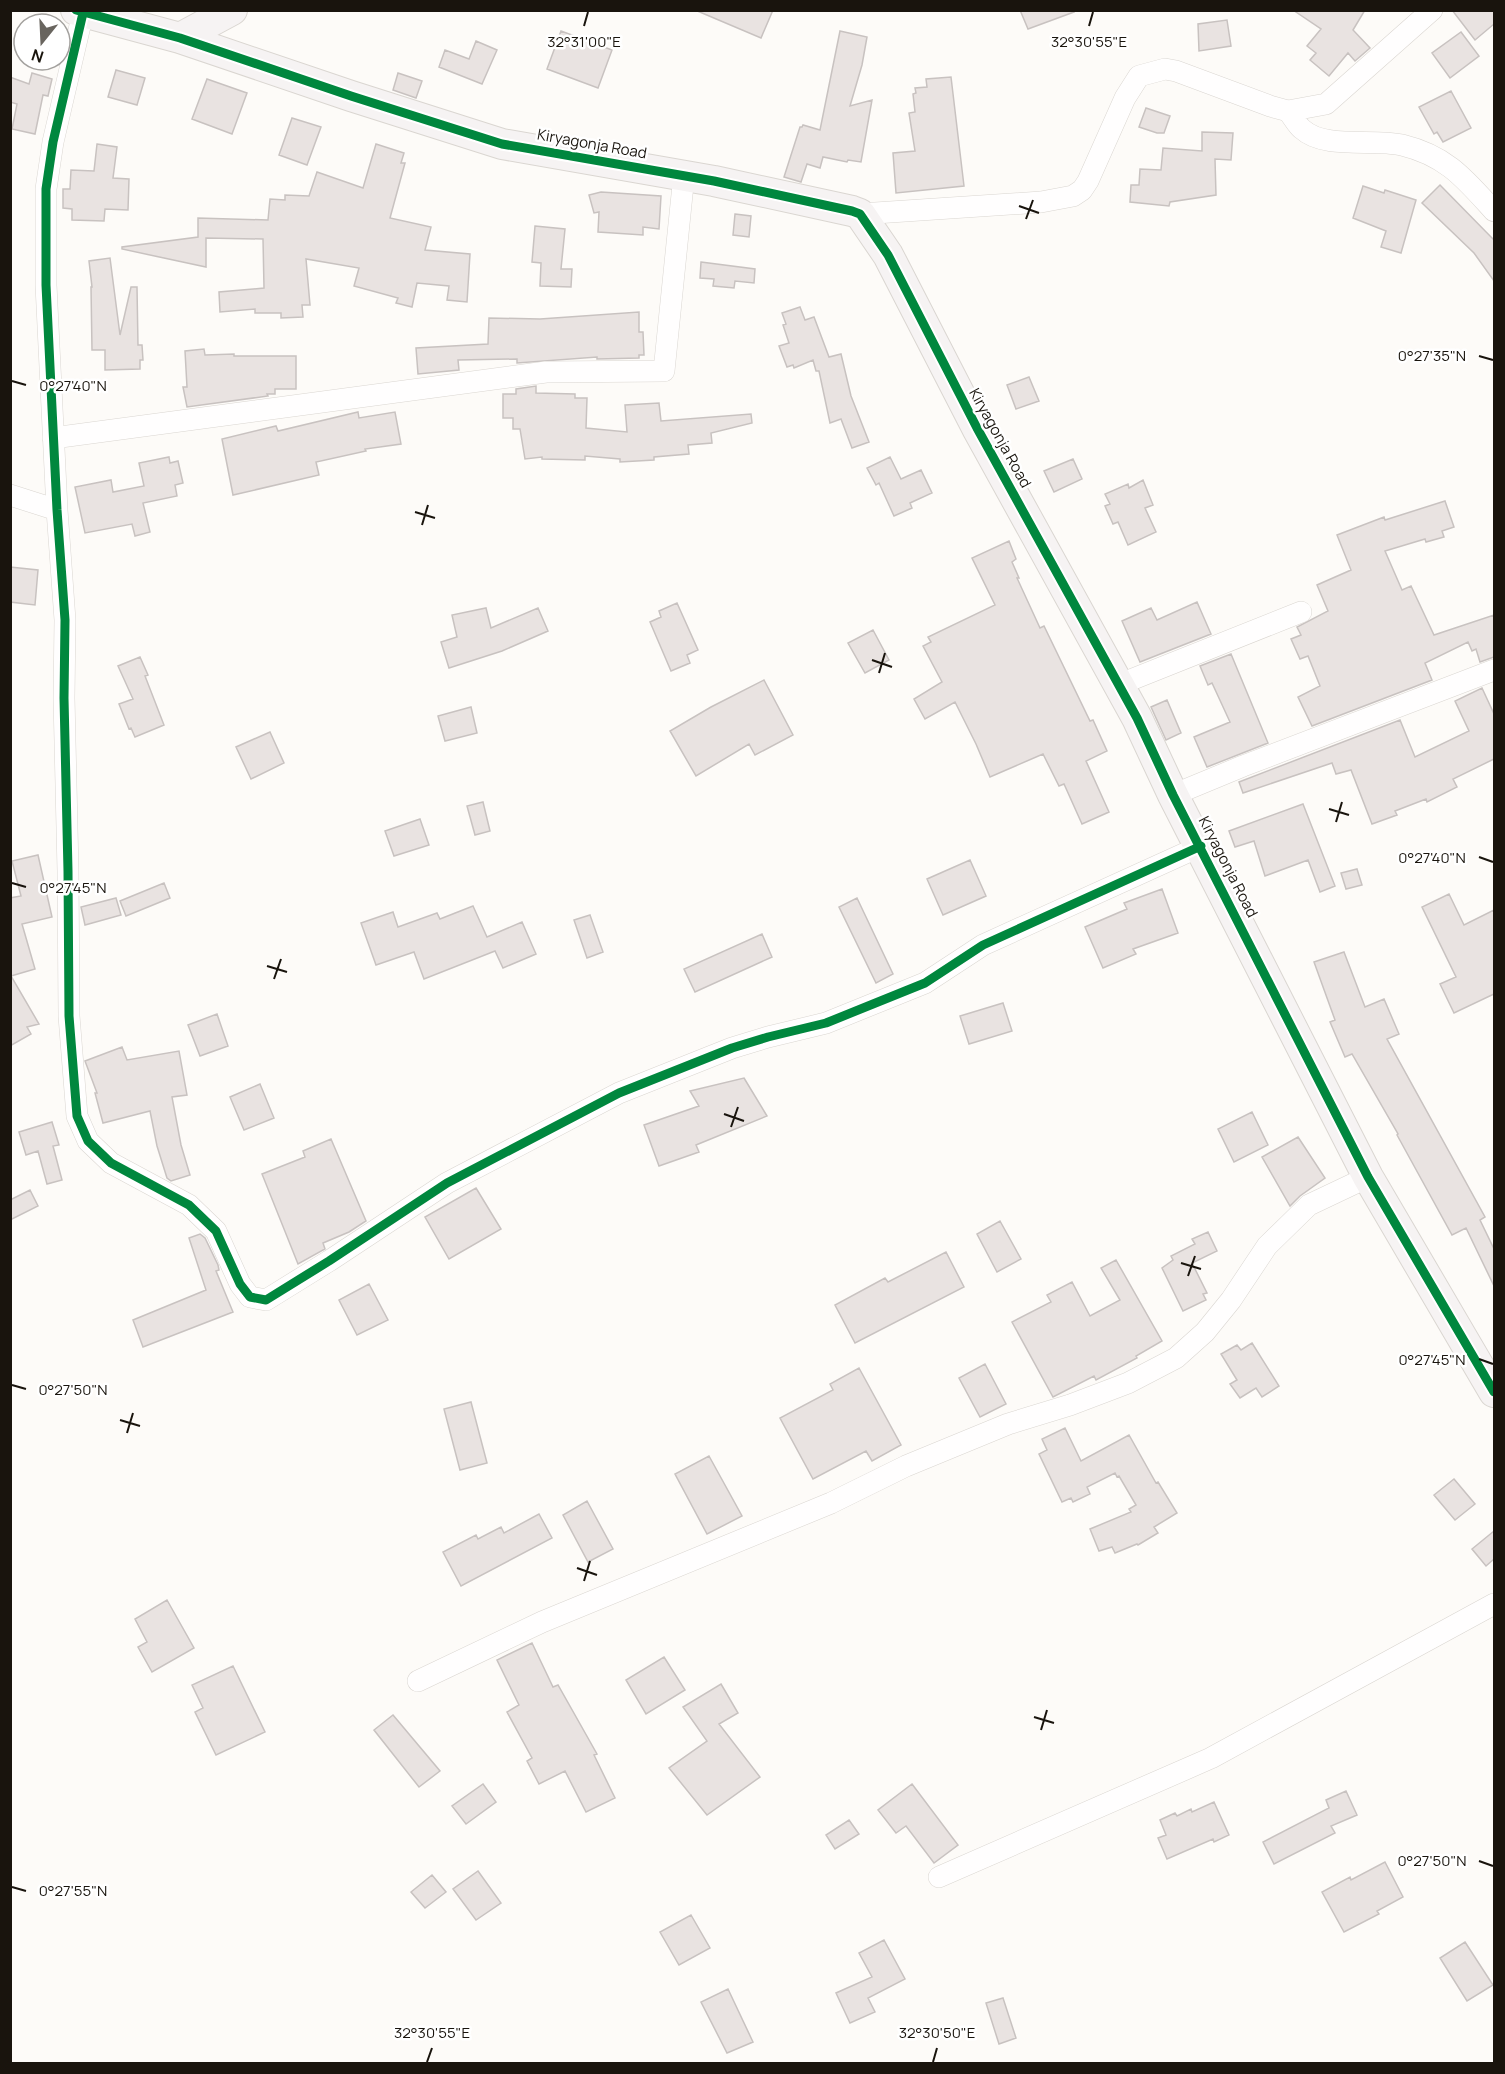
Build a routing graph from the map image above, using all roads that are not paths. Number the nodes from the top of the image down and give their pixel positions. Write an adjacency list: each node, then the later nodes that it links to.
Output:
1 (232, 10): 4 (street)
2 (1432, 10): 5 (street)
3 (79, 12): 4 (street, Kiryagonja Road); 9 (street)
4 (180, 38): 6 (street, Kiryagonja Road)
5 (1288, 111): 7 (street); 8 (street)
6 (684, 175): 8 (street, Kiryagonja Road); 9 (street)
7 (1494, 212)
8 (860, 214): 14 (street, Kiryagonja Road)
9 (53, 438): 11 (street)
10 (10, 495): 11 (street)
11 (57, 510): 16 (street)
12 (1301, 612): 14 (street)
13 (1494, 670): 15 (street)
14 (1118, 685): 15 (street, Kiryagonja Road)
15 (1173, 795): 16 (street, Kiryagonja Road)
16 (1201, 846): 17 (street, Kiryagonja Road)
17 (1368, 1177): 18 (street, Kiryagonja Road); 20 (street)
18 (1494, 1392)
19 (1494, 1604): 21 (street)
20 (418, 1681)
21 (939, 1876)

